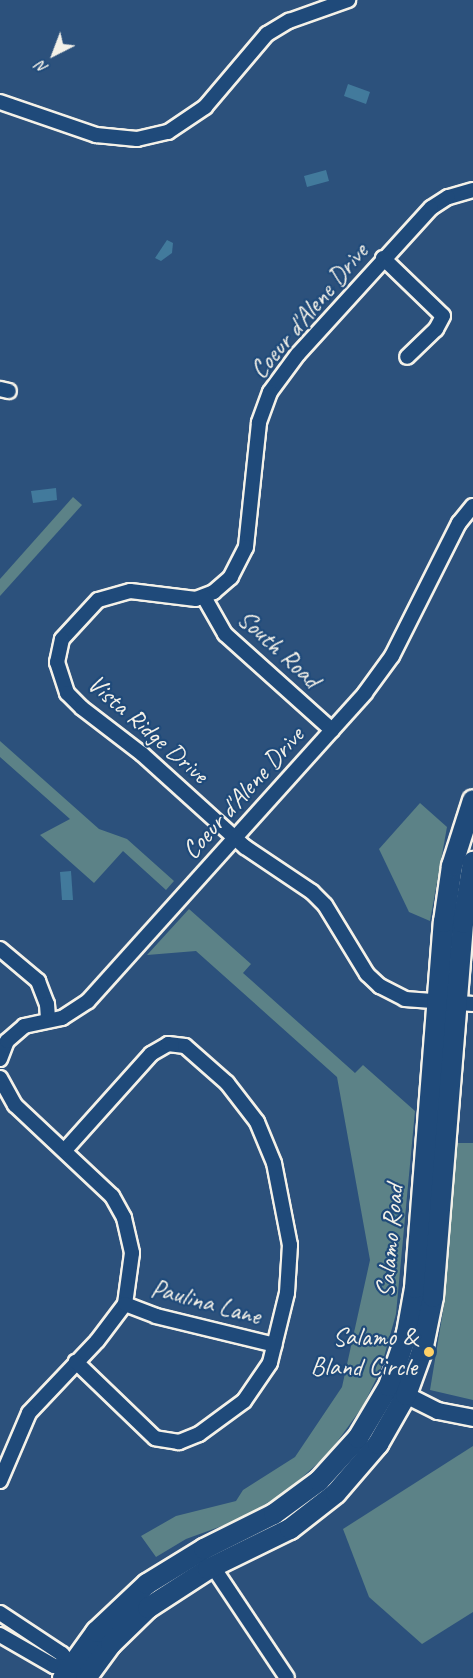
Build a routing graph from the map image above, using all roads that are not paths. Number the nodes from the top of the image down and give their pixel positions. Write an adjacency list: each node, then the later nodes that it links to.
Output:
1 (348, 0): 2 (street)
2 (0, 102)
3 (473, 190): 4 (street, Coeur d'Alene Drive)
4 (383, 258): 5 (street); 7 (street, Coeur d'Alene Drive)
5 (407, 357)
6 (473, 506): 8 (street, Coeur d'Alene Drive)
7 (204, 597): 8 (street, South Road); 10 (street, Vista Ridge Drive)
8 (332, 730): 10 (street, Coeur d'Alene Drive)
9 (473, 800): 13 (main road, Salamo Road)
10 (235, 838): 13 (street, Vista Ridge Drive); 14 (street, Coeur d'Alene Drive)
11 (473, 862): 13 (main road, Salamo Road)
12 (0, 949): 14 (street)
13 (455, 1003): 21 (main road, Salamo Road)
14 (48, 1020): 15 (street, Coeur d'Alene Drive)
15 (0, 1059)
16 (0, 1078): 17 (street)
17 (65, 1150): 18 (street); 19 (street)
18 (125, 1304): 19 (street, Paulina Lane); 20 (street)
19 (275, 1345): 20 (street)
20 (76, 1362): 23 (street)
21 (398, 1391): 22 (street); 24 (main road, Salamo Road); 27 (main road, Salamo Road)
22 (473, 1418)
23 (0, 1481)
24 (213, 1567): 27 (main road, Salamo Road); 28 (street)
25 (0, 1613): 27 (street)
26 (0, 1635): 27 (street)
27 (76, 1675)
28 (287, 1678)

